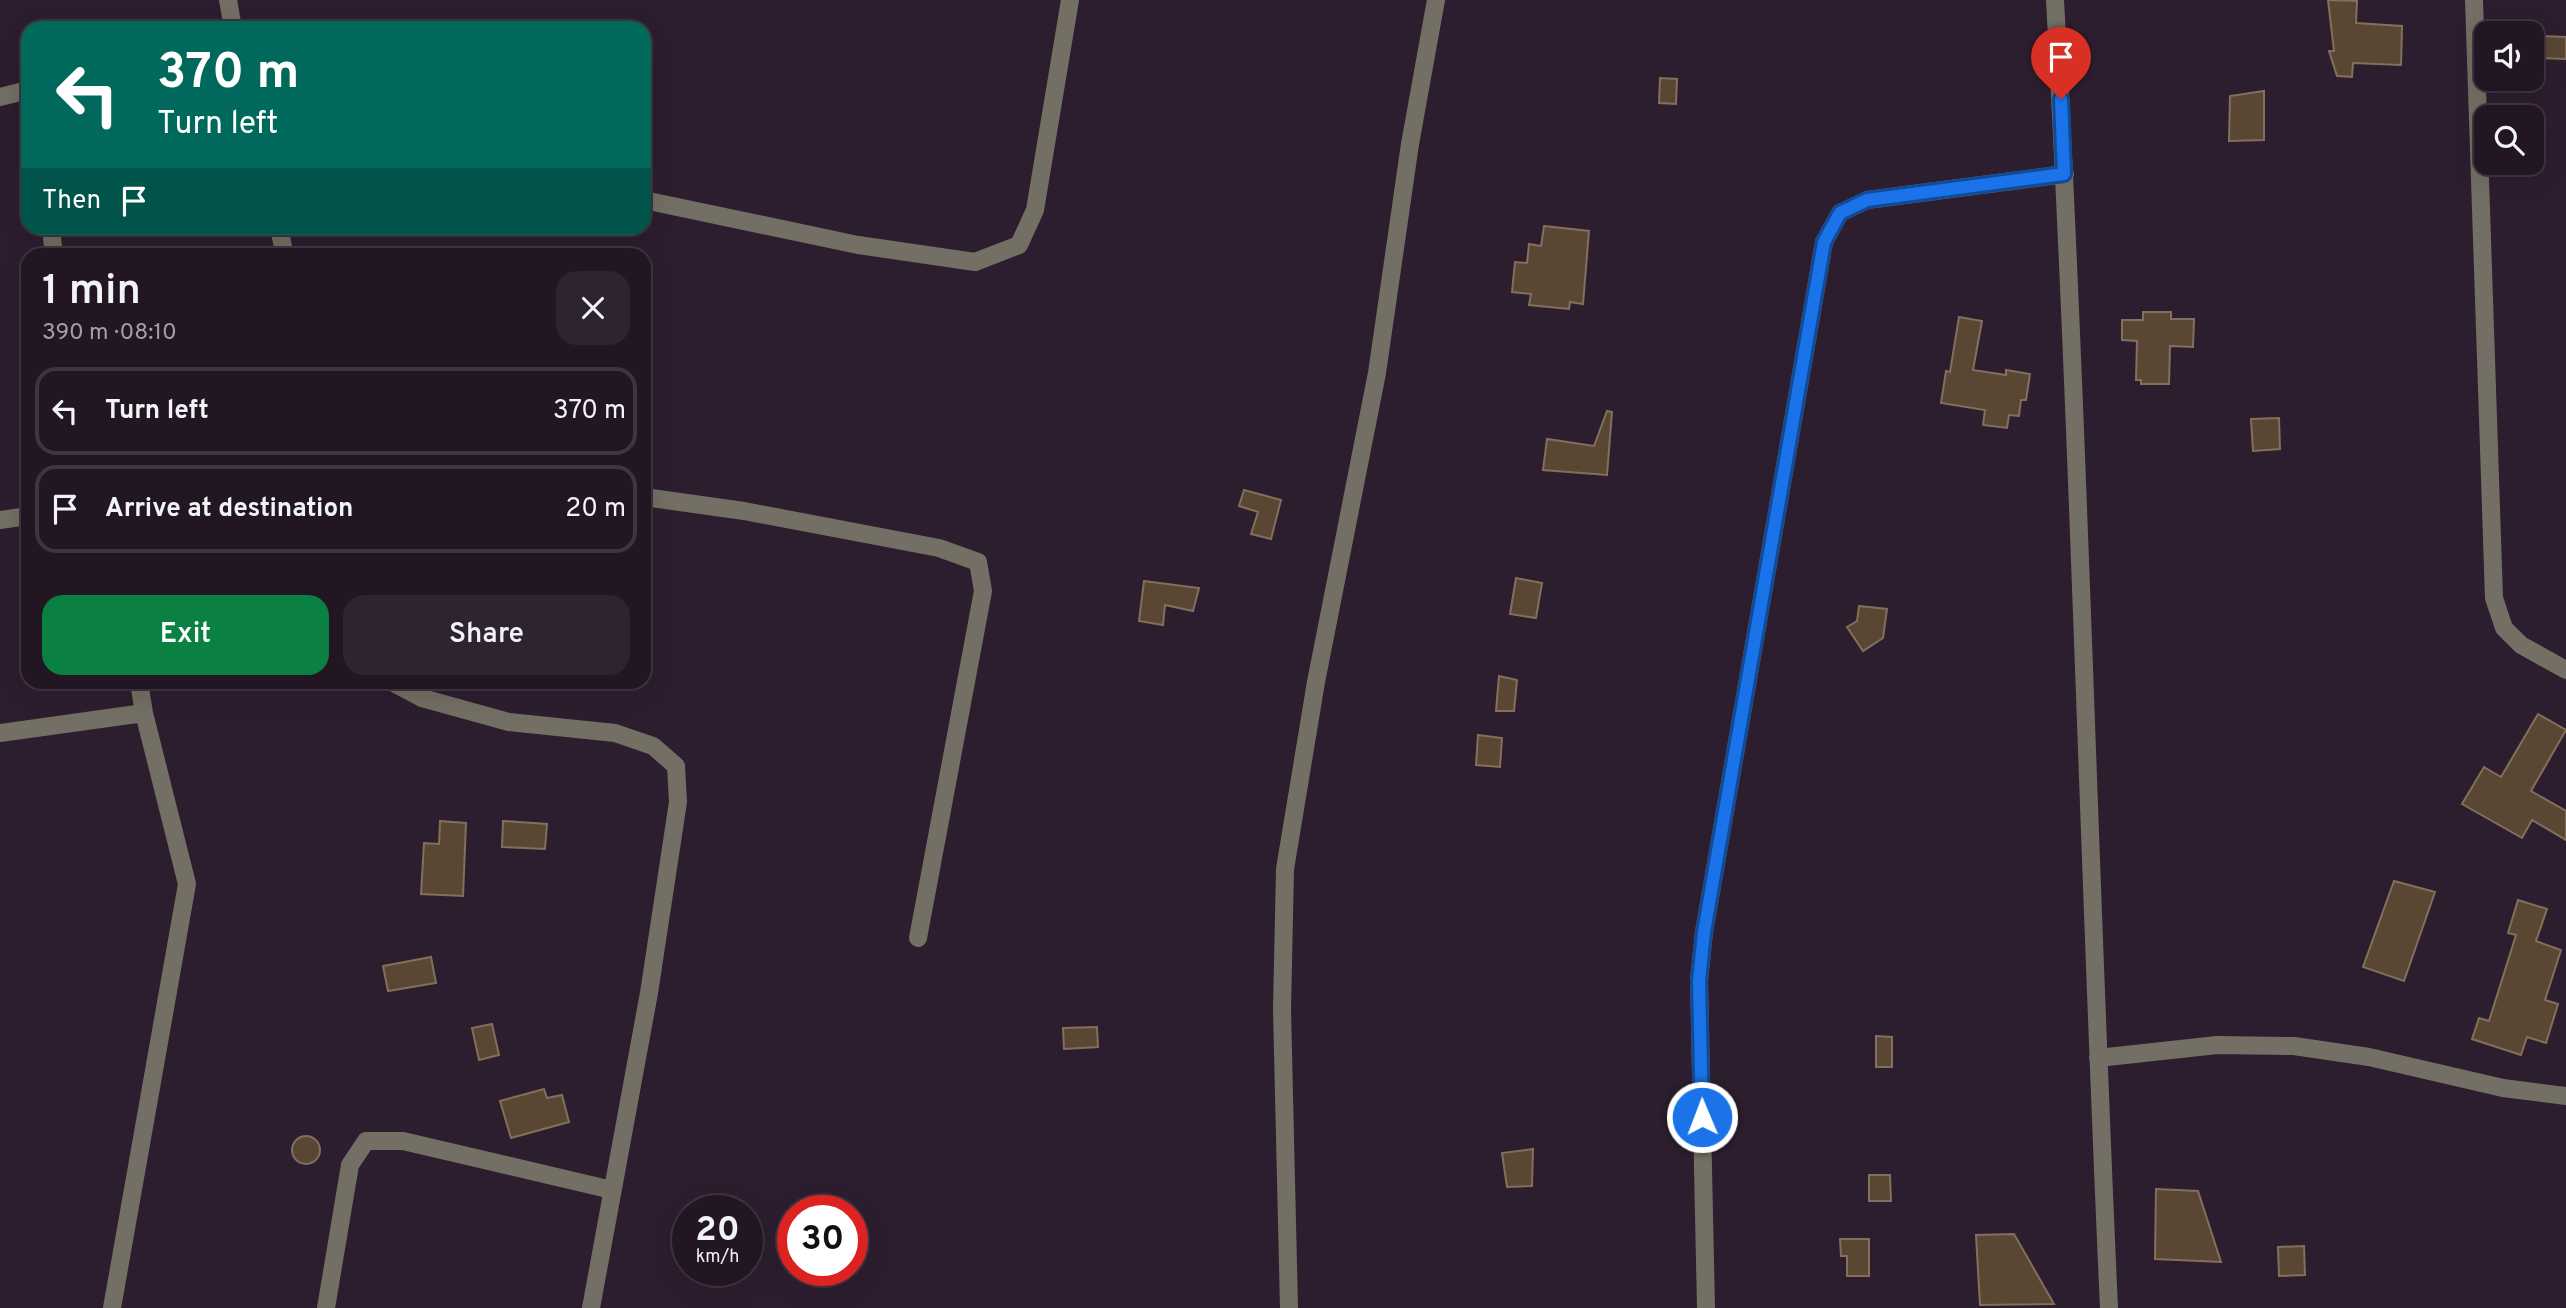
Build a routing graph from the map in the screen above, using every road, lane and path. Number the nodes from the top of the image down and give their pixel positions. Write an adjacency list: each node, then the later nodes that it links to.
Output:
1 (228, 0): 6 (street)
2 (1070, 0): 10 (street)
3 (1436, 0): 26 (street)
4 (2055, 0): 9 (street)
5 (2474, 0): 14 (street)
6 (232, 21)
7 (21, 92): 8 (street)
8 (0, 97)
9 (2064, 174): 20 (street); 27 (street)
10 (651, 201)
11 (651, 498): 19 (street)
12 (21, 517): 13 (street)
13 (0, 520)
14 (2566, 670)
15 (140, 689): 17 (street)
16 (405, 689): 22 (street)
17 (144, 713): 18 (street); 23 (street)
18 (0, 733)
19 (918, 937)
20 (2098, 1058): 21 (street); 28 (street)
21 (2566, 1096)
22 (612, 1190): 24 (street); 25 (street)
23 (112, 1308)
24 (326, 1308)
25 (591, 1308)
26 (1289, 1308)
27 (1706, 1308)
28 (2109, 1308)

